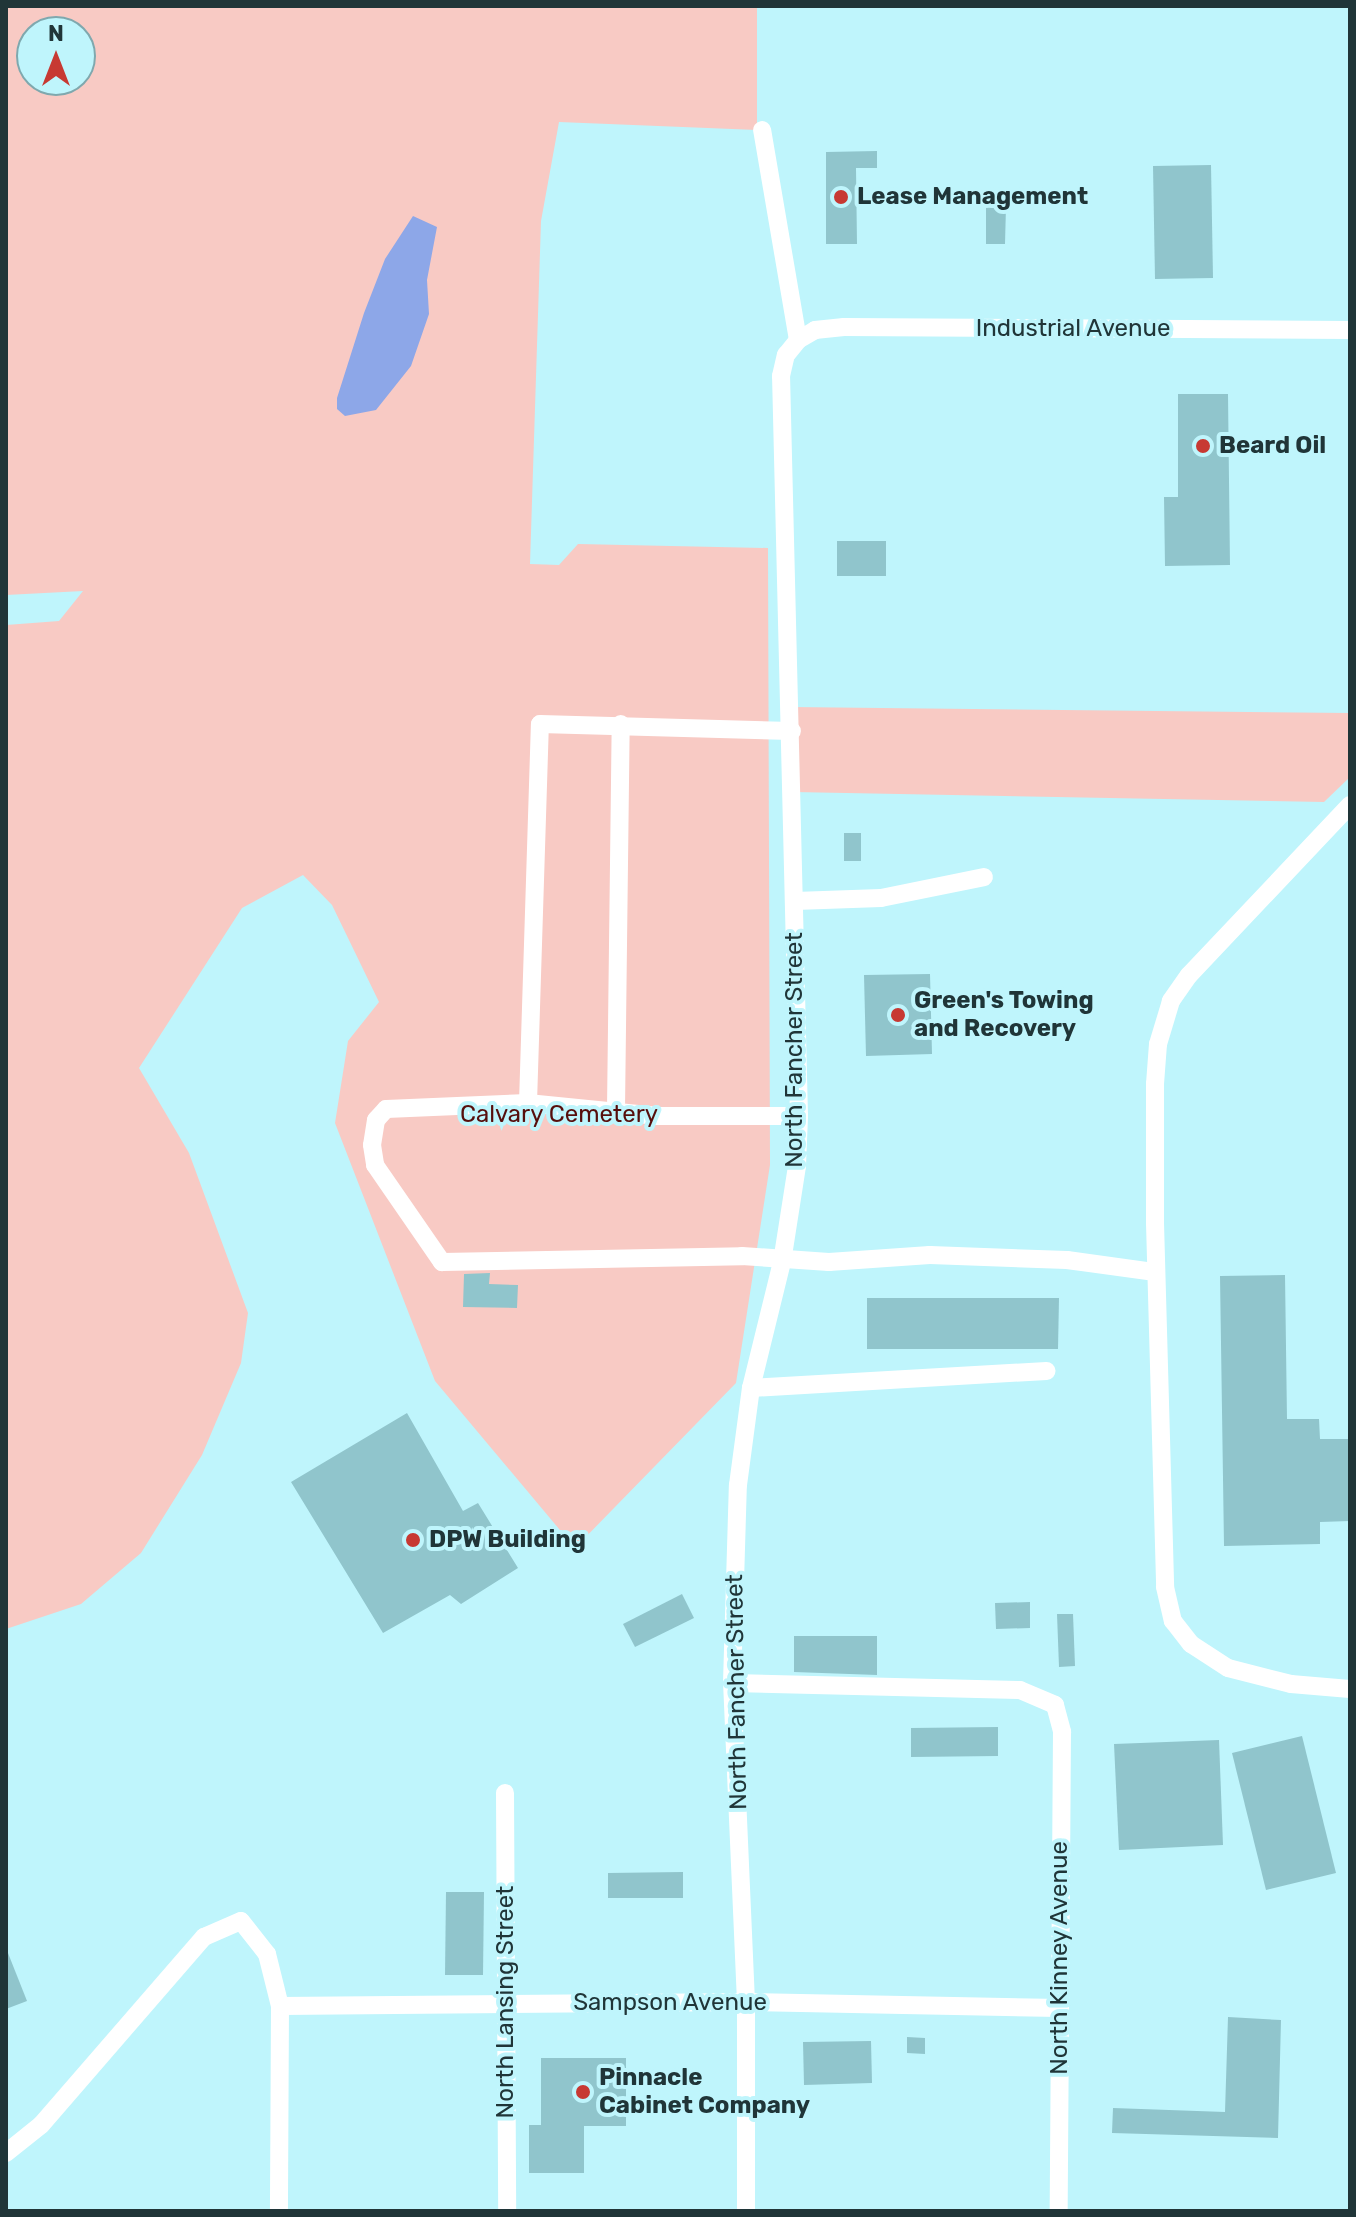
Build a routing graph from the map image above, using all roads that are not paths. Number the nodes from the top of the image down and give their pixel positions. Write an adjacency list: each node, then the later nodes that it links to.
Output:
1 (762, 130): 3 (street)
2 (1350, 330): 3 (street, Industrial Avenue)
3 (798, 340): 5 (street, North Fancher Street)
4 (621, 724): 5 (street); 9 (street); 10 (street)
5 (792, 731): 8 (street, North Fancher Street)
6 (1350, 805): 13 (street)
7 (984, 877): 8 (street)
8 (795, 901): 11 (street, North Fancher Street)
9 (528, 1103): 10 (street); 12 (street)
10 (616, 1109): 11 (street)
11 (799, 1116): 12 (street, North Fancher Street)
12 (782, 1262): 13 (street); 15 (street, North Fancher Street)
13 (1155, 1272): 17 (street)
14 (1047, 1371): 15 (street)
15 (751, 1388): 16 (street, North Fancher Street)
16 (732, 1683): 19 (street, North Fancher Street); 22 (street, North Kinney Avenue)
17 (1350, 1689)
18 (505, 1793): 20 (street, North Lansing Street)
19 (746, 2002): 20 (street, Sampson Avenue); 22 (street, Sampson Avenue); 26 (street, North Fancher Street)
20 (505, 2005): 21 (street, Sampson Avenue); 25 (street, North Lansing Street)
21 (280, 2006): 23 (street); 24 (street)
22 (1060, 2008): 27 (street, North Kinney Avenue)
23 (6, 2153)
24 (279, 2211)
25 (507, 2211)
26 (746, 2211)
27 (1059, 2211)

